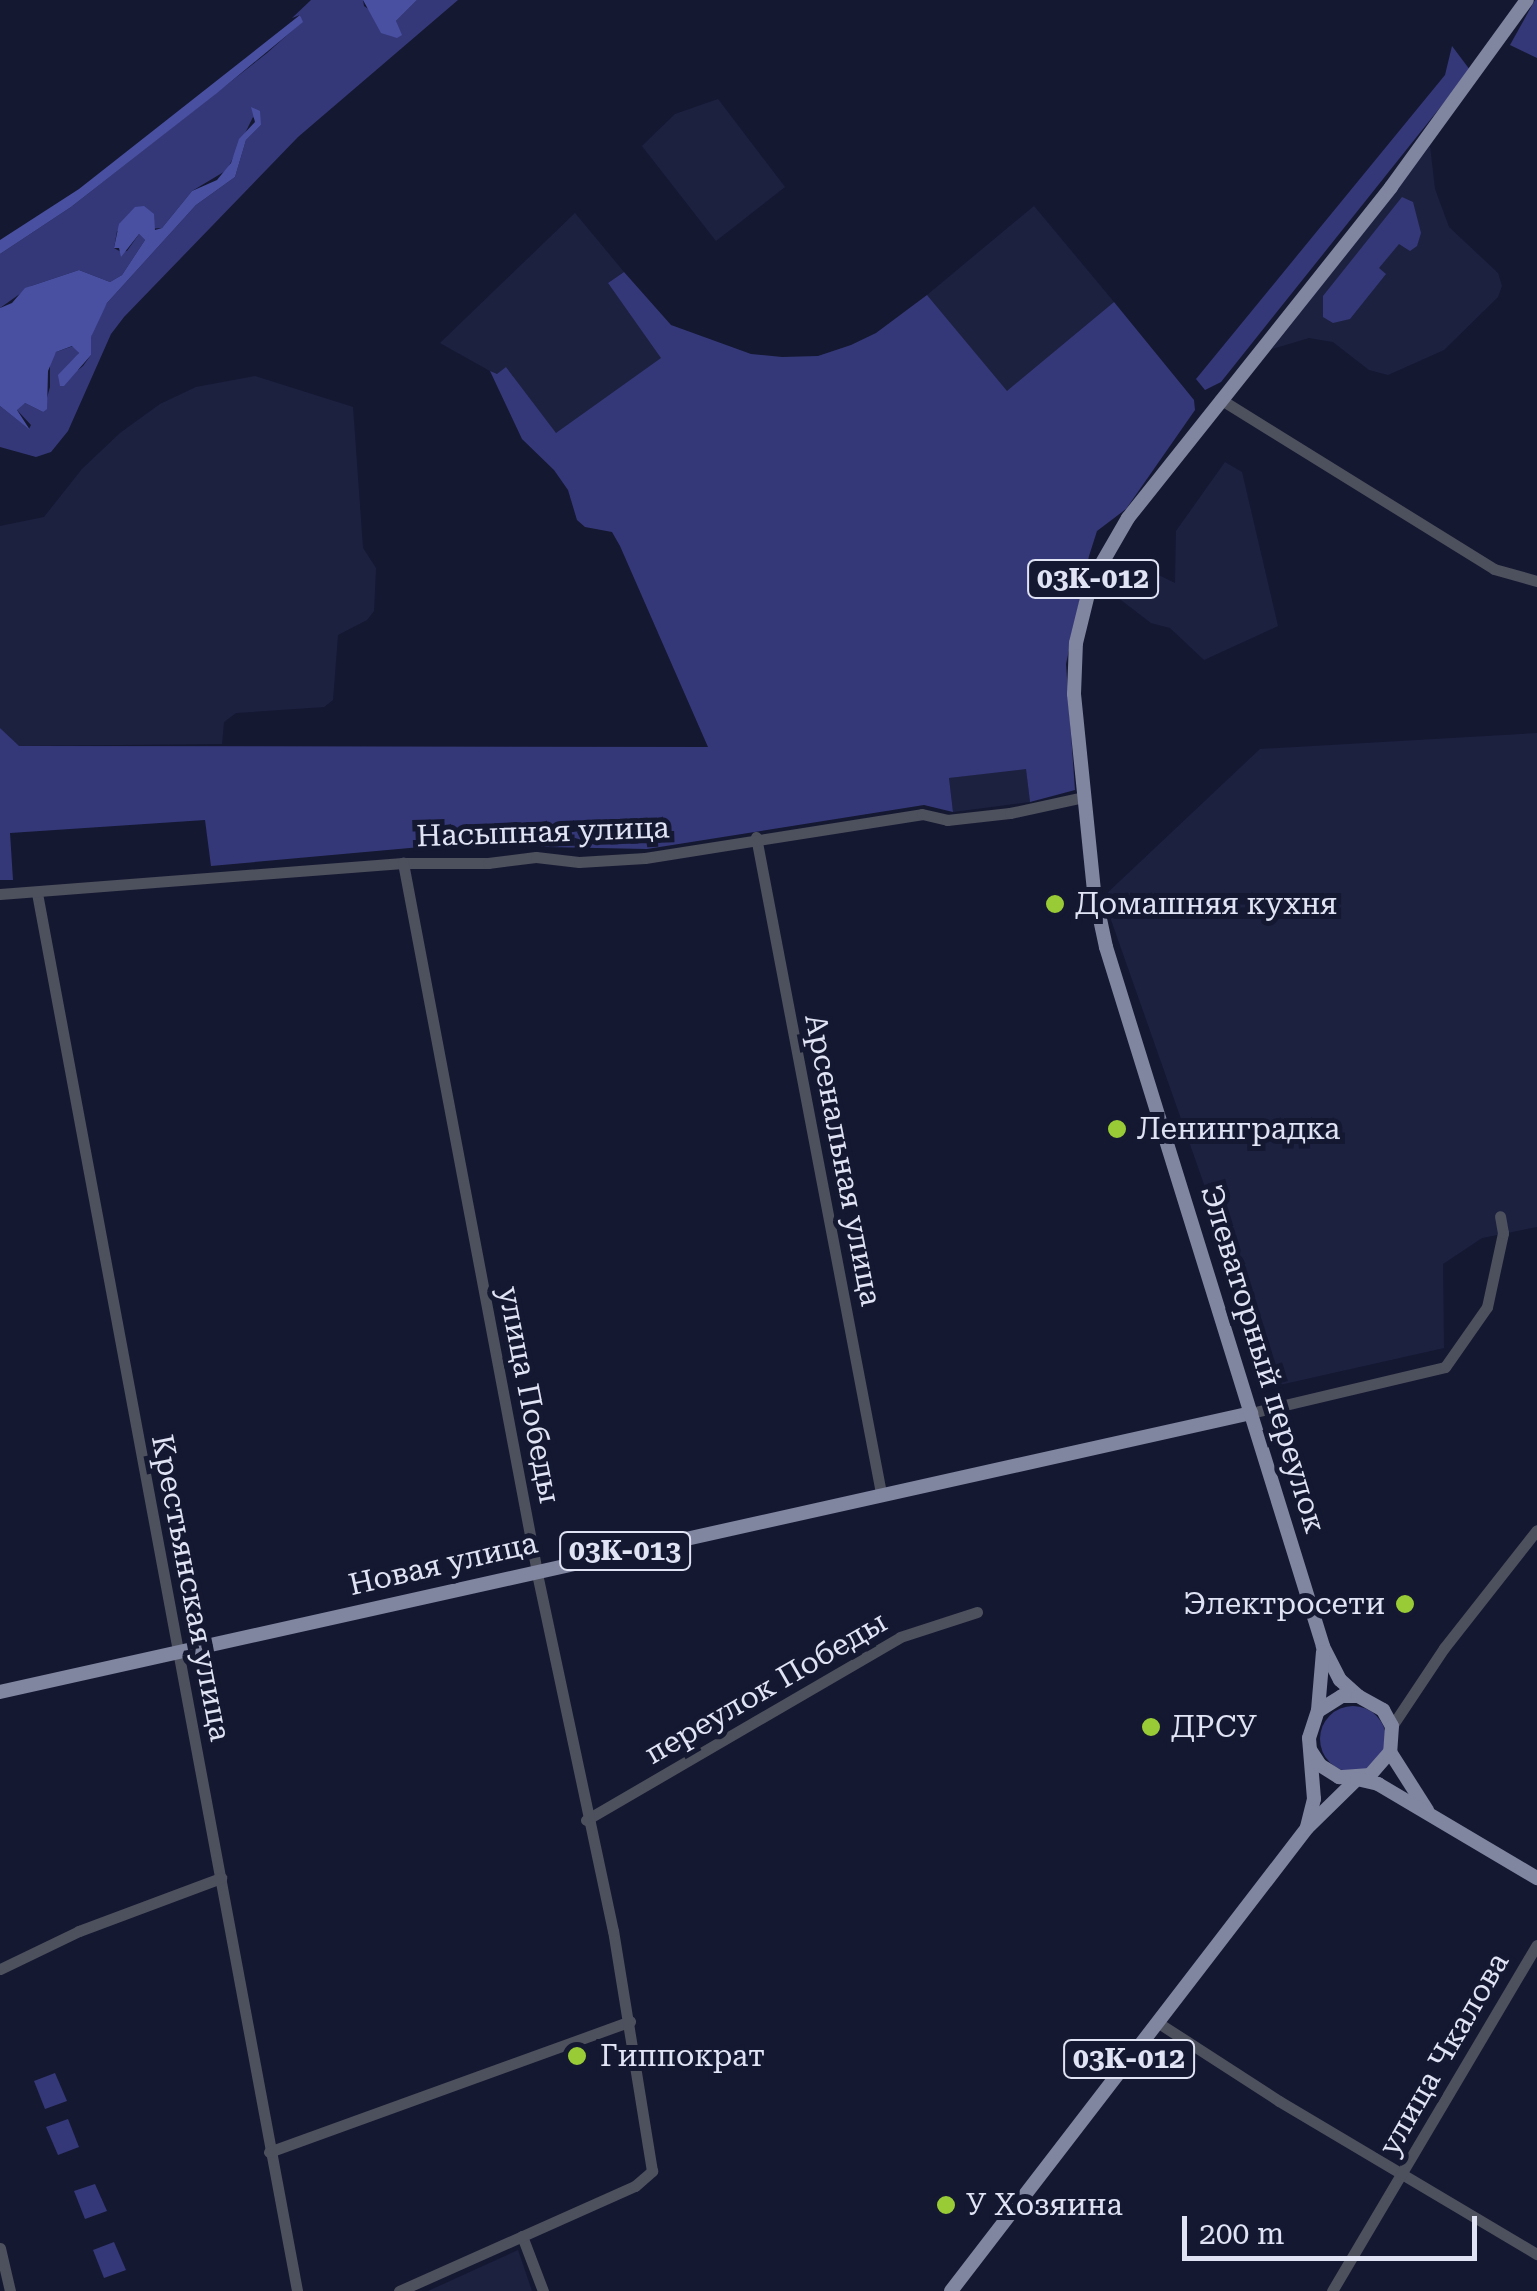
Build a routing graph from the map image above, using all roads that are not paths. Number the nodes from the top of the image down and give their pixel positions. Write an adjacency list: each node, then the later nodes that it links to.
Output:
1 (1527, 0): 2 (main road, 03К-012)
2 (1220, 399): 3 (street); 4 (main road, 03К-012)
3 (1537, 581)
4 (1084, 797): 5 (street, Насыпная улица); 10 (main road, Элеваторный переулок / 03К-012)
5 (756, 837): 6 (street, Насыпная улица); 11 (street, Арсенальная улица)
6 (403, 863): 8 (street, Насыпная улица); 13 (street, улица Победы)
7 (0, 894): 8 (street, Насыпная улица)
8 (37, 894): 16 (street, Крестьянская улица)
9 (1500, 1216): 10 (street)
10 (1251, 1414): 11 (main road, Новая улица / 03К-013); 15 (main road, Элеваторный переулок / 03К-012)
11 (881, 1493): 13 (main road, Новая улица / 03К-013)
12 (1537, 1530): 19 (street)
13 (536, 1572): 16 (main road, Новая улица / 03К-013); 27 (street, улица Победы)
14 (977, 1612): 27 (street, переулок Победы)
15 (1322, 1646): 18 (main road, Элеваторный переулок); 21 (main road, Элеваторный переулок)
16 (177, 1652): 17 (main road, Новая улица / 03К-013); 29 (street, Крестьянская улица)
17 (0, 1692)
18 (1358, 1696): 20 (main road); 21 (main road)
19 (1409, 1696): 20 (street); 22 (street)
20 (1383, 1710): 22 (main road)
21 (1318, 1711): 23 (main road)
22 (1392, 1726): 24 (main road)
23 (1311, 1751): 25 (main road); 28 (main road)
24 (1390, 1752): 25 (main road); 26 (main road)
25 (1357, 1778): 26 (main road); 28 (main road)
26 (1433, 1819): 30 (main road)
27 (586, 1820): 33 (street, улица Победы)
28 (1307, 1828): 34 (main road, 03К-012)
29 (221, 1878): 32 (street); 35 (street, Крестьянская улица)
30 (1537, 1878)
31 (1537, 1945): 36 (street, улица Чкалова)
32 (0, 1969)
33 (630, 2021): 35 (street); 37 (street, улица Победы)
34 (1157, 2022): 36 (street); 44 (main road, 03К-012)
35 (268, 2152): 41 (street, Крестьянская улица)
36 (1402, 2174): 39 (street); 45 (street, улица Чкалова)
37 (522, 2236): 42 (street); 43 (street)
38 (0, 2248): 40 (street)
39 (1537, 2254)
40 (10, 2291)
41 (297, 2291)
42 (399, 2291)
43 (543, 2291)
44 (951, 2291)
45 (1332, 2291)

